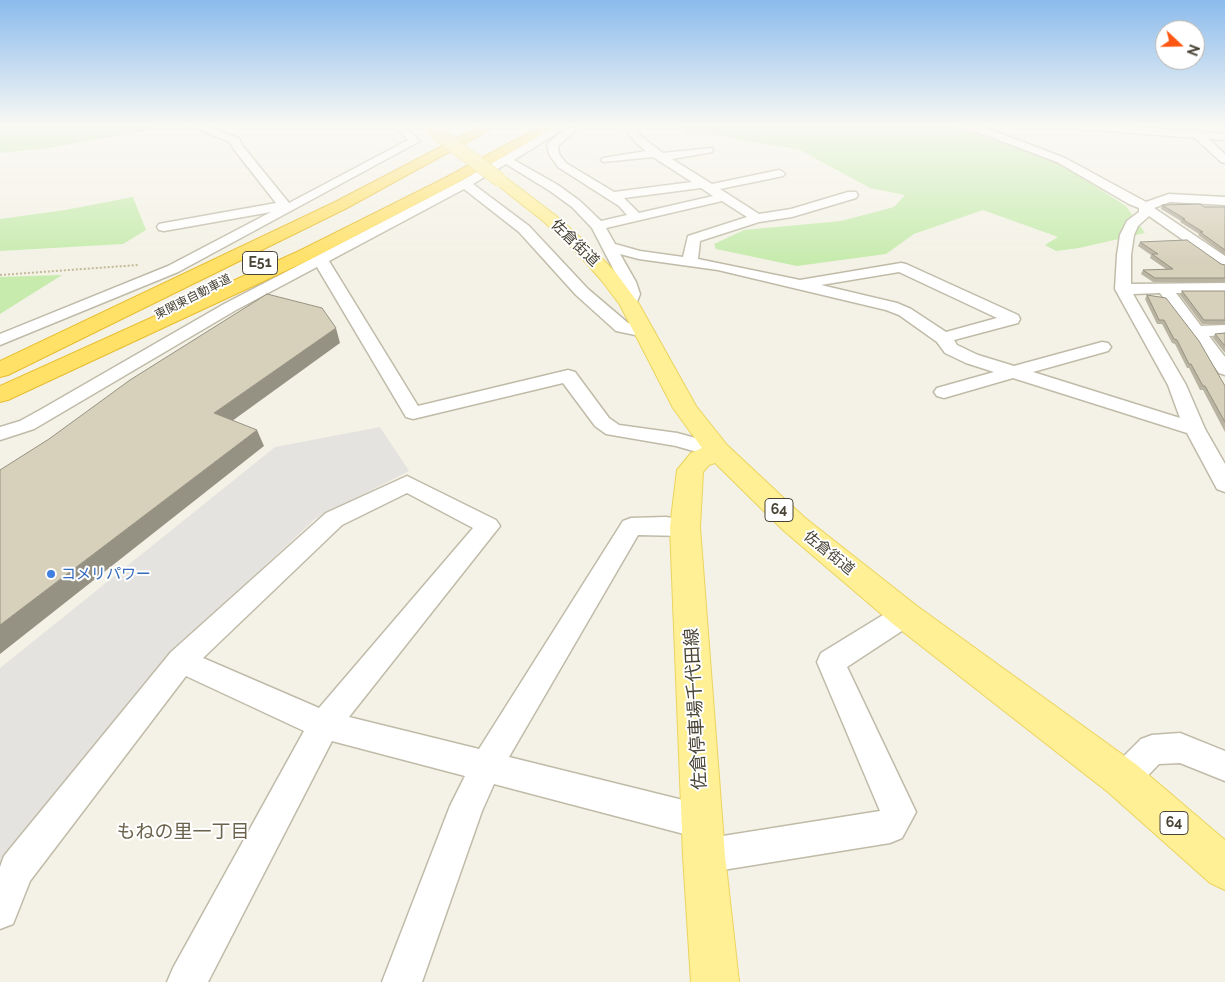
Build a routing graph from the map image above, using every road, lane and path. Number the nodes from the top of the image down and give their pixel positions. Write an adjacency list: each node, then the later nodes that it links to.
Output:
1 (257, 171): 21 (street)
2 (356, 171): 21 (street)
3 (379, 171): 45 (highway)
4 (411, 171): 45 (highway, 東関東自動車道 / E51)
5 (428, 171): 49 (highway, 東関東自動車道 / E51)
6 (469, 171): 49 (highway)
7 (501, 171): 14 (street)
8 (504, 171): 38 (main road, 佐倉街道 / 64)
9 (505, 171): 26 (street)
10 (571, 171): 17 (street)
11 (683, 171): 15 (street)
12 (1083, 171): 22 (street)
13 (779, 174): 15 (street)
14 (465, 184): 29 (street); 41 (street)
15 (706, 186): 17 (street); 18 (street)
16 (852, 195): 25 (street)
17 (612, 196): 24 (street)
18 (723, 197): 24 (street); 25 (street)
19 (1199, 199): 20 (street); 22 (street); 23 (street)
20 (1225, 201)
21 (285, 207): 27 (street); 31 (street)
22 (1146, 207): 32 (street); 37 (street)
23 (1225, 215)
24 (636, 217): 26 (street)
25 (757, 218): 30 (street)
26 (598, 226): 28 (street)
27 (164, 227)
28 (610, 247): 30 (street); 38 (street)
29 (320, 259): 51 (street); 52 (street)
30 (690, 262): 34 (street)
31 (186, 263): 33 (path); 43 (street)
32 (1225, 263)
33 (0, 275)
34 (795, 285): 42 (street); 42 (street)
35 (1225, 288): 36 (street)
36 (1165, 289): 37 (street); 40 (street)
37 (1123, 290): 50 (street)
38 (629, 304): 41 (main road, 佐倉街道 / 64)
39 (1225, 330): 40 (street)
40 (1197, 331): 46 (street)
41 (645, 332): 52 (main road, 佐倉街道 / 64)
42 (943, 338): 47 (street)
43 (0, 340)
44 (1102, 347): 47 (street)
45 (0, 369)
46 (1225, 369)
47 (1016, 372): 48 (street); 50 (street)
48 (944, 392)
49 (0, 394)
50 (1195, 429): 53 (street)
51 (0, 434)
52 (718, 451): 54 (main road, 佐倉停車場千代田線); 55 (main road, 佐倉街道 / 64)
53 (1225, 484)
54 (684, 527): 59 (street); 61 (main road, 佐倉停車場千代田線)
55 (905, 615): 60 (main road, 佐倉街道 / 64); 61 (street)
56 (181, 662): 57 (street); 57 (street); 63 (street)
57 (324, 725): 59 (street); 64 (street)
58 (1225, 766): 60 (street)
59 (486, 767): 61 (street); 65 (street)
60 (1123, 779): 62 (main road, 佐倉街道 / 64)
61 (704, 839): 66 (main road, 佐倉停車場千代田線)
62 (1225, 868)
63 (0, 911)
64 (187, 982)
65 (402, 982)
66 (715, 982)

